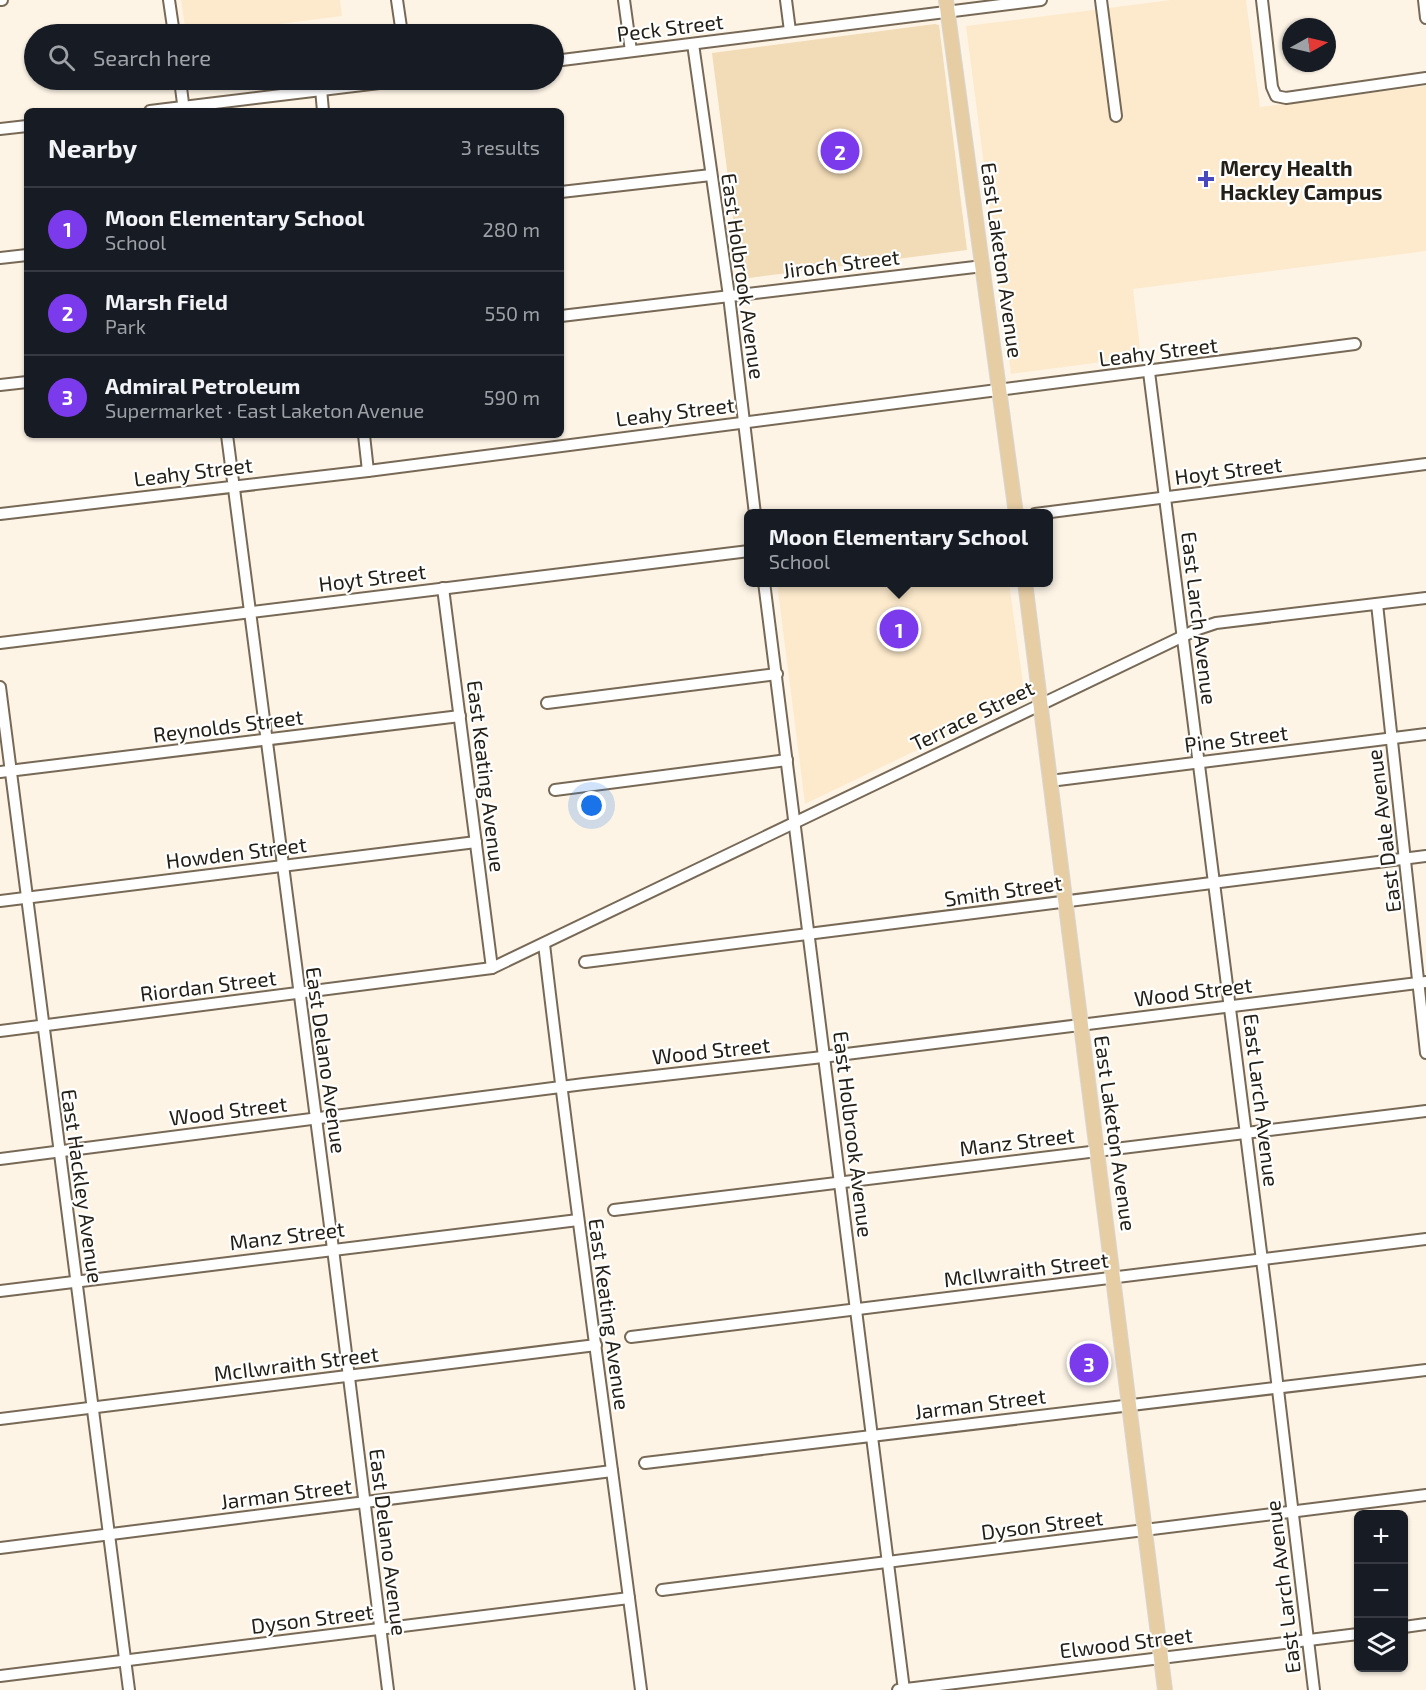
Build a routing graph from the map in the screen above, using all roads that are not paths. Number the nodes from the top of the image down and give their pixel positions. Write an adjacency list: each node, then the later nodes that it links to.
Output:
1 (169, 0): 11 (street)
2 (397, 0): 12 (street)
3 (624, 0): 15 (street)
4 (786, 0): 13 (street)
5 (1041, 0): 9 (street, Peck Street)
6 (1101, 0): 24 (street)
7 (1262, 0): 17 (street)
8 (1424, 0): 10 (street)
9 (947, 6): 13 (street, Peck Street); 31 (main road, East Laketon Avenue)
10 (1426, 18)
11 (173, 24)
12 (401, 24)
13 (790, 31): 14 (street, Peck Street)
14 (693, 44): 15 (street, Peck Street); 27 (street, East Holbrook Avenue)
15 (631, 51): 16 (street, Peck Street)
16 (564, 60)
17 (1426, 78)
18 (181, 90): 21 (street)
19 (314, 90): 22 (street)
20 (321, 90): 23 (street)
21 (183, 108)
22 (190, 108)
23 (323, 108)
24 (1116, 116)
25 (24, 126): 26 (street)
26 (0, 129)
27 (711, 175): 28 (street); 32 (street, East Holbrook Avenue)
28 (564, 192)
29 (24, 255): 30 (street)
30 (0, 258)
31 (983, 266): 32 (street, Jiroch Street); 38 (main road, East Laketon Avenue)
32 (729, 296): 33 (street, Jiroch Street); 39 (street, East Holbrook Avenue)
33 (564, 316)
34 (1355, 344): 35 (street, Leahy Street)
35 (1149, 372): 38 (street, Leahy Street); 45 (street, East Larch Avenue)
36 (24, 382): 37 (street)
37 (0, 385)
38 (999, 391): 39 (street, Leahy Street); 47 (main road, East Laketon Avenue)
39 (744, 422): 43 (street, Leahy Street); 46 (street, East Holbrook Avenue)
40 (227, 438): 44 (street, East Delano Avenue)
41 (364, 438): 43 (street)
42 (1426, 464): 45 (street, Hoyt Street)
43 (368, 471): 44 (street, Leahy Street)
44 (234, 486): 49 (street, Leahy Street); 56 (street, East Delano Avenue)
45 (1165, 497): 48 (street, Hoyt Street); 57 (street, East Larch Avenue)
46 (755, 509)
47 (1015, 509)
48 (1053, 511)
49 (0, 514)
50 (744, 552): 53 (street, Hoyt Street)
51 (765, 587): 59 (street, East Holbrook Avenue)
52 (1026, 587): 62 (main road, East Laketon Avenue)
53 (443, 588): 56 (street, Hoyt Street); 63 (street, East Keating Avenue)
54 (1426, 598): 55 (street, Terrace Street)
55 (1377, 604): 57 (street, Terrace Street); 65 (street, East Dale Avenue)
56 (250, 612): 58 (street, Hoyt Street); 66 (street, East Delano Avenue)
57 (1183, 635): 62 (street, Terrace Street); 68 (street, East Larch Avenue)
58 (0, 643)
59 (777, 674): 61 (street); 67 (street, East Holbrook Avenue)
60 (0, 687): 69 (street, East Hackley Avenue)
61 (547, 703)
62 (1040, 704): 70 (main road, East Laketon Avenue); 72 (street, Terrace Street)
63 (460, 716): 66 (street, Reynolds Street); 73 (street, East Keating Avenue)
64 (1426, 734): 65 (street, Pine Street)
65 (1392, 738): 68 (street, Pine Street); 75 (street, East Dale Avenue)
66 (266, 740): 69 (street, Reynolds Street); 76 (street, East Delano Avenue)
67 (788, 760): 71 (street); 72 (street, East Holbrook Avenue)
68 (1199, 762): 70 (street, Pine Street); 77 (street, East Larch Avenue)
69 (5, 772): 78 (street, East Hackley Avenue)
70 (1050, 781): 80 (main road, East Laketon Avenue)
71 (555, 790)
72 (795, 821): 81 (street, East Holbrook Avenue); 82 (street, Terrace Street)
73 (476, 842): 76 (street, Howden Street); 85 (street, East Keating Avenue)
74 (1426, 856): 75 (street, Smith Street)
75 (1406, 858): 77 (street, Smith Street); 86 (street, East Dale Avenue)
76 (282, 866): 78 (street, Howden Street); 87 (street, East Delano Avenue)
77 (1214, 882): 80 (street, Smith Street); 88 (street, East Larch Avenue)
78 (27, 898): 79 (street, Howden Street); 90 (street, East Hackley Avenue)
79 (0, 901)
80 (1066, 901): 81 (street, Smith Street); 89 (main road, East Laketon Avenue)
81 (809, 933): 84 (street, Smith Street); 93 (street, East Holbrook Avenue)
82 (556, 938): 83 (street, Riordan Street)
83 (544, 944): 85 (street, Riordan Street); 94 (street, East Keating Avenue)
84 (585, 962)
85 (492, 969): 87 (street, Riordan Street)
86 (1423, 983): 88 (street, Wood Street); 92 (street, East Dale Avenue)
87 (298, 993): 90 (street, Riordan Street); 96 (street, East Delano Avenue)
88 (1230, 1006): 89 (street, Wood Street); 97 (street, East Larch Avenue)
89 (1081, 1025): 93 (street, Wood Street); 98 (main road, East Laketon Avenue)
90 (42, 1026): 91 (street, Riordan Street); 99 (street, East Hackley Avenue)
91 (0, 1031)
92 (1426, 1053)
93 (825, 1057): 94 (street, Wood Street); 101 (street, East Holbrook Avenue)
94 (562, 1087): 96 (street, Wood Street); 103 (street, East Keating Avenue)
95 (1426, 1111): 97 (street, Manz Street)
96 (316, 1119): 99 (street, Wood Street); 105 (street, East Delano Avenue)
97 (1246, 1133): 98 (street, Manz Street); 106 (street, East Larch Avenue)
98 (1098, 1151): 101 (street, Manz Street); 107 (main road, East Laketon Avenue)
99 (58, 1152): 100 (street, Wood Street); 108 (street, East Hackley Avenue)
100 (0, 1159)
101 (841, 1183): 102 (street, Manz Street); 110 (street, East Holbrook Avenue)
102 (614, 1210)
103 (578, 1220): 105 (street, Manz Street); 112 (street, East Keating Avenue)
104 (1426, 1239): 106 (street, McIlwraith Street)
105 (333, 1249): 108 (street, Manz Street); 114 (street, East Delano Avenue)
106 (1262, 1259): 107 (street, McIlwraith Street); 115 (street, East Larch Avenue)
107 (1114, 1277): 110 (street, McIlwraith Street); 116 (main road, East Laketon Avenue)
108 (77, 1281): 109 (street, Manz Street); 117 (street, East Hackley Avenue)
109 (0, 1290)
110 (856, 1309): 111 (street, McIlwraith Street); 119 (street, East Holbrook Avenue)
111 (630, 1337)
112 (596, 1345): 114 (street, McIlwraith Street); 121 (street, East Keating Avenue)
113 (1426, 1370): 115 (street, Jarman Street)
114 (349, 1376): 117 (street, McIlwraith Street); 123 (street, East Delano Avenue)
115 (1278, 1386): 116 (street, Jarman Street); 124 (street, East Larch Avenue)
116 (1130, 1405): 119 (street, Jarman Street); 125 (main road, East Laketon Avenue)
117 (93, 1408): 118 (street, McIlwraith Street); 126 (street, East Hackley Avenue)
118 (0, 1419)
119 (872, 1436): 120 (street, Jarman Street); 128 (street, East Holbrook Avenue)
120 (645, 1463)
121 (612, 1471): 123 (street, Jarman Street); 130 (street, East Keating Avenue)
122 (1426, 1495): 124 (street, Dyson Street)
123 (365, 1502): 126 (street, Jarman Street); 133 (street, East Delano Avenue)
124 (1294, 1512): 125 (street, Dyson Street); 135 (street, East Larch Avenue)
125 (1145, 1531): 128 (street, Dyson Street); 136 (main road, East Laketon Avenue)
126 (109, 1534): 127 (street, Jarman Street); 137 (street, East Hackley Avenue)
127 (0, 1548)
128 (888, 1563): 129 (street, Dyson Street); 142 (street, East Holbrook Avenue)
129 (662, 1590)
130 (629, 1598): 133 (street, Dyson Street); 141 (street, East Keating Avenue)
131 (1426, 1624): 132 (street)
132 (1408, 1626)
133 (380, 1628): 137 (street, Dyson Street); 140 (street, East Delano Avenue)
134 (1354, 1635): 135 (street, Elwood Street)
135 (1308, 1641): 136 (street, Elwood Street); 144 (street, East Larch Avenue)
136 (1161, 1658): 142 (street, Elwood Street); 143 (main road, East Laketon Avenue)
137 (125, 1661): 138 (street, Dyson Street); 139 (street, East Hackley Avenue)
138 (0, 1676)
139 (129, 1690)
140 (388, 1690)
141 (640, 1690)
142 (902, 1690)
143 (1165, 1690)
144 (1314, 1690)

